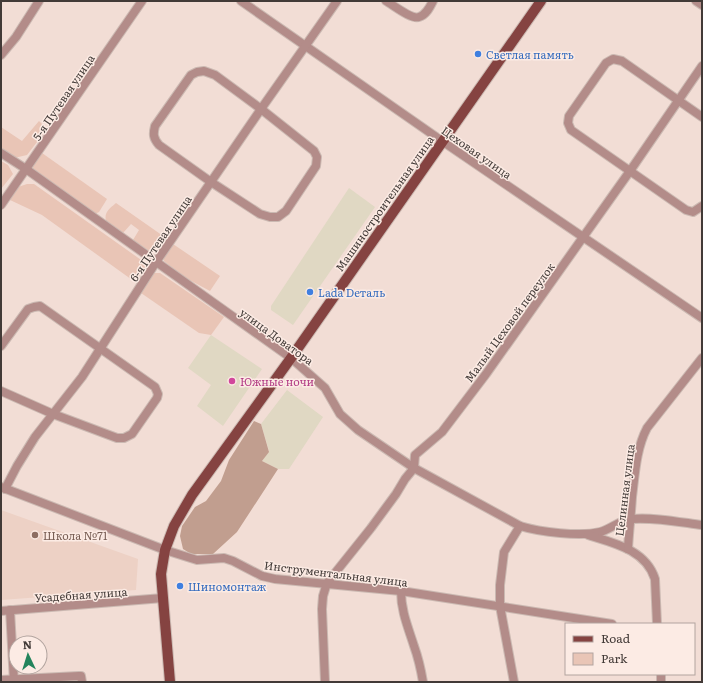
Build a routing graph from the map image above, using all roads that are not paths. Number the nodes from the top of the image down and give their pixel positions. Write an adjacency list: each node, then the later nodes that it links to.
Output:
1 (39, 1): 11 (street)
2 (142, 1): 18 (street, 5-я Путевая улица)
3 (241, 1): 10 (street, Цеховая улица)
4 (337, 1): 10 (street, 6-я Путевая улица)
5 (386, 1): 6 (street)
6 (434, 1)
7 (541, 1): 16 (main road, Машиностроительная улица)
8 (696, 1): 9 (street)
9 (702, 5)
10 (306, 46): 14 (street, 6-я Путевая улица); 16 (street, Цеховая улица)
11 (1, 55)
12 (702, 66): 13 (street, Малый Цеховой переулок)
13 (678, 100): 15 (street); 19 (street, Малый Цеховой переулок); 19 (street)
14 (261, 109): 20 (street, 6-я Путевая улица); 20 (street); 20 (street)
15 (702, 117)
16 (442, 141): 23 (street, Цеховая улица); 28 (main road, Машиностроительная улица)
17 (1, 153): 18 (street, улица Доватора)
18 (26, 169): 21 (street, 5-я Путевая улица); 24 (street, улица Доватора)
19 (630, 171): 22 (street); 23 (street, Малый Цеховой переулок)
20 (211, 182): 24 (street, 6-я Путевая улица)
21 (1, 205)
22 (702, 206)
23 (582, 238): 25 (street, Цеховая улица); 32 (street, Малый Цеховой переулок)
24 (156, 262): 27 (street, 6-я Путевая улица); 28 (street, улица Доватора)
25 (702, 318)
26 (1, 346): 27 (street)
27 (100, 347): 31 (street, 6-я Путевая улица); 31 (street)
28 (291, 358): 32 (street, улица Доватора); 39 (main road, Машиностроительная улица)
29 (702, 358): 34 (street, Целинная улица)
30 (1, 391): 31 (street)
31 (53, 414): 33 (street, 6-я Путевая улица)
32 (414, 468): 36 (street, улица Доватора); 40 (street, Малый Цеховой переулок)
33 (3, 488): 39 (street, Инструментальная улица)
34 (629, 519): 35 (street); 37 (street, улица Доватора); 38 (street, Целинная улица)
35 (702, 525)
36 (520, 526): 37 (street, улица Доватора); 43 (street)
37 (587, 534): 38 (street)
38 (628, 549): 47 (street)
39 (164, 550): 40 (street, Инструментальная улица); 42 (main road, Машиностроительная улица)
40 (327, 583): 41 (street, Инструментальная улица); 52 (street)
41 (401, 591): 43 (street, Инструментальная улица); 53 (street)
42 (163, 598): 44 (street, Усадебная улица); 51 (main road, Машиностроительная улица)
43 (500, 606): 46 (street, Инструментальная улица); 54 (street)
44 (10, 610): 45 (street, Усадебная улица); 49 (street)
45 (1, 611)
46 (606, 623)
47 (657, 623)
48 (1, 680): 49 (street)
49 (14, 681): 50 (street)
50 (82, 682)
51 (170, 682)
52 (325, 682)
53 (423, 682)
54 (514, 682)

